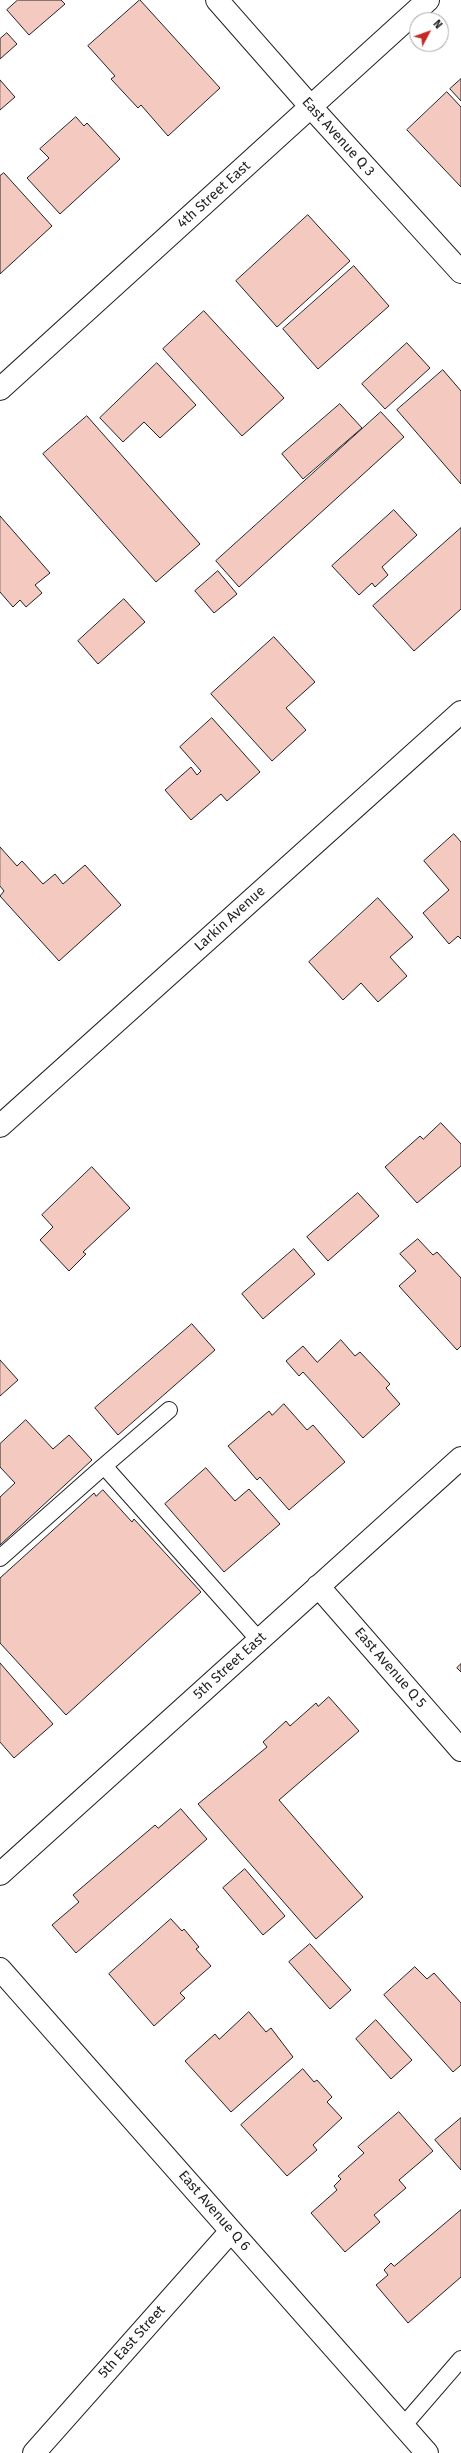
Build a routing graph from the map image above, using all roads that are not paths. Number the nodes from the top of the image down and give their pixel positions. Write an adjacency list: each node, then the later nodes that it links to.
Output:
1 (216, 0): 3 (street, East Avenue Q 3)
2 (428, 0): 3 (street, 4th Street East)
3 (311, 107): 4 (street, East Avenue Q 3); 5 (street, 4th Street East)
4 (459, 265)
5 (0, 389)
6 (461, 712): 7 (street, Larkin Avenue)
7 (0, 1126)
8 (169, 1410): 10 (lane)
9 (461, 1458): 12 (street, 5th Street East)
10 (104, 1466): 11 (lane); 13 (lane)
11 (0, 1558)
12 (318, 1586): 13 (street, 5th Street East); 14 (street, East Avenue Q 5)
13 (259, 1640): 15 (street, 5th Street East)
14 (461, 1750)
15 (0, 1874)
16 (0, 1969): 17 (street, East Avenue Q 6)
17 (231, 2231): 19 (street, East Avenue Q 6); 20 (street, 5th East Street)
18 (461, 2359): 19 (lane)
19 (403, 2426): 21 (street, East Avenue Q 6)
20 (34, 2453)
21 (427, 2453)

